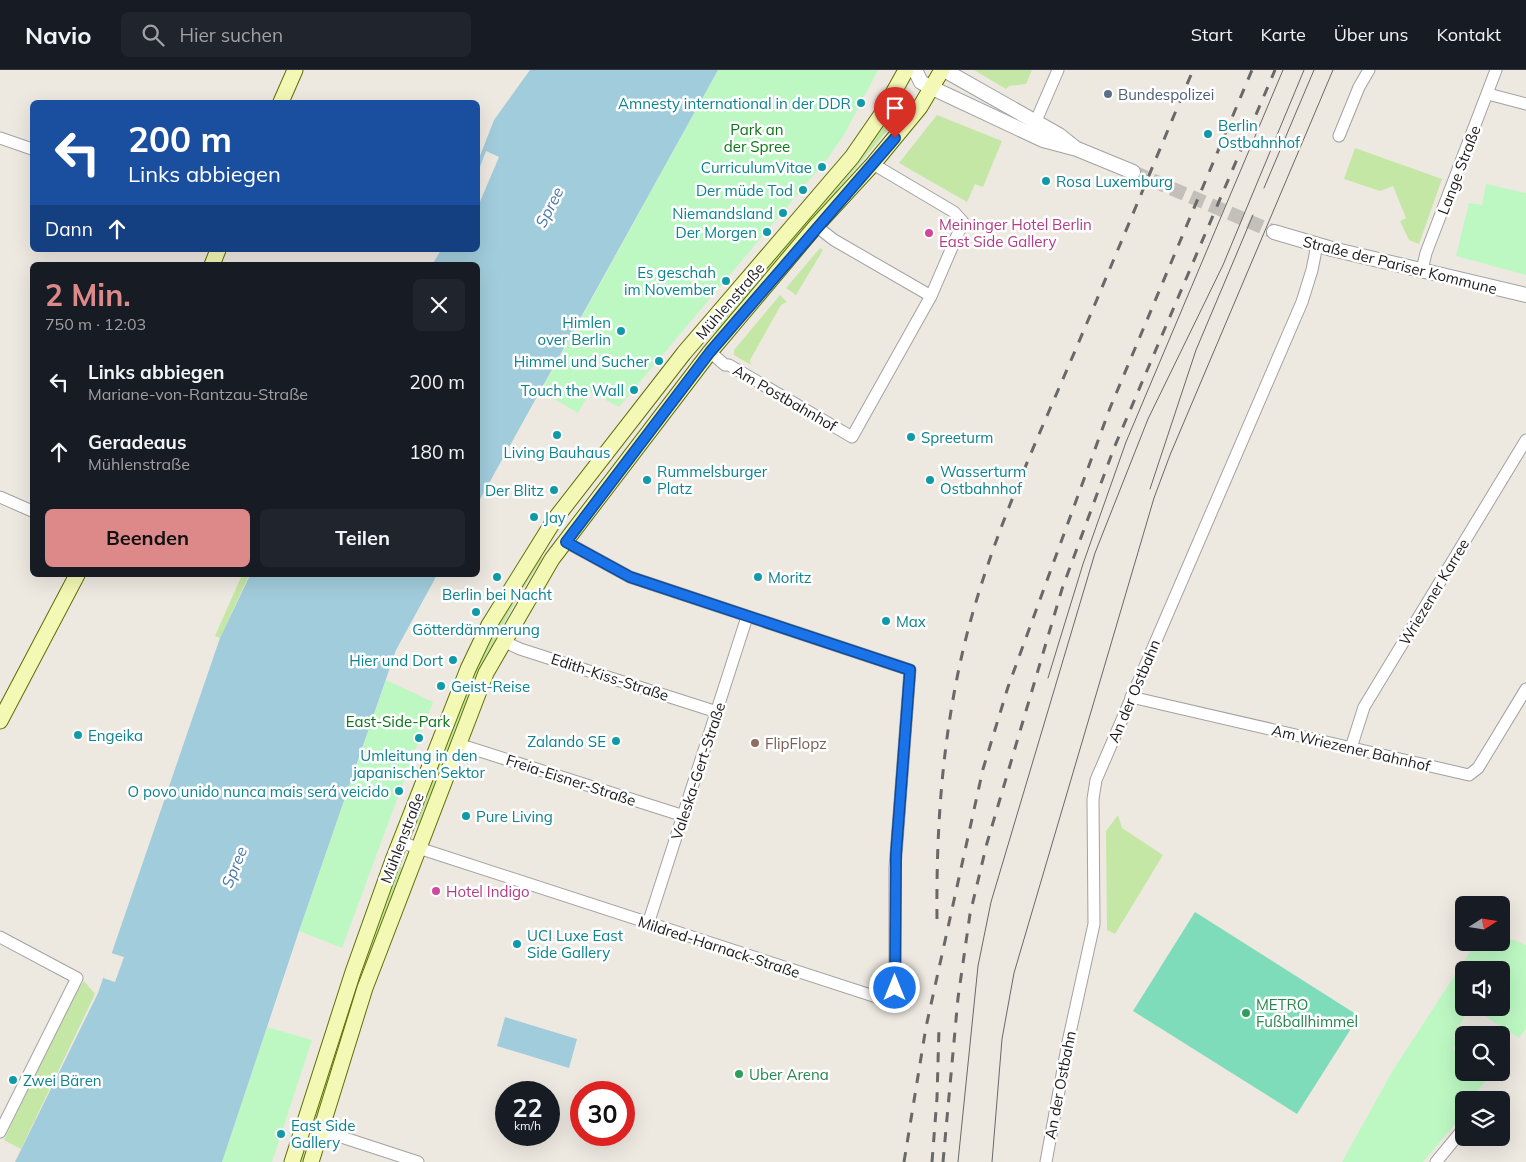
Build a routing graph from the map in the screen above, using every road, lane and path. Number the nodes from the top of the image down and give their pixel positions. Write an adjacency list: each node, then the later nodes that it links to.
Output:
1 (295, 70): 10 (main road)
2 (906, 70): 24 (main road, Mühlenstraße)
3 (915, 70): 8 (street)
4 (943, 70): 8 (main road, Mühlenstraße); 12 (street)
5 (1058, 70): 12 (street)
6 (1370, 70): 13 (street)
7 (1496, 70): 9 (street, Lange Straße)
8 (931, 88): 12 (street); 16 (main road, Mühlenstraße)
9 (1488, 94): 11 (street); 21 (street, Lange Straße)
10 (283, 100)
11 (1526, 104)
12 (1033, 128): 17 (street)
13 (1339, 136)
14 (0, 138): 15 (street)
15 (30, 149)
16 (873, 164): 18 (main road, Mühlenstraße); 23 (street, Am Postbahnhof)
17 (1133, 172)
18 (816, 226): 23 (street); 25 (main road, Mühlenstraße)
19 (1274, 232): 20 (street, Straße der Pariser Kommune)
20 (1317, 245): 21 (street, Straße der Pariser Kommune); 35 (street, An der Ostbahn)
21 (1422, 270): 22 (street, Straße der Pariser Kommune)
22 (1526, 295)
23 (931, 296): 25 (street, Am Postbahnhof)
24 (696, 339): 25 (main road); 29 (main road, Mühlenstraße)
25 (710, 352): 30 (main road, Mühlenstraße)
26 (1526, 440): 39 (street, Wriezener Karree)
27 (0, 497): 28 (street)
28 (30, 510)
29 (548, 529): 30 (main road); 41 (main road, Mühlenstraße)
30 (566, 542): 32 (street); 33 (main road, Mühlenstraße)
31 (76, 577): 37 (main road)
32 (747, 617): 36 (street, Valeska-Gert-Straße); 43 (street, Mildred-Harnack-Straße)
33 (503, 641): 36 (street, Edith-Kiss-Straße); 38 (main road, Mühlenstraße)
34 (1526, 689): 39 (street, Am Wriezener Bahnhof)
35 (1131, 697): 39 (street, Am Wriezener Bahnhof); 51 (street, An der Ostbahn)
36 (717, 712): 40 (street, Valeska-Gert-Straße)
37 (0, 721)
38 (458, 744): 40 (street, Freia-Eisner-Straße); 42 (main road, Mühlenstraße)
39 (1351, 748)
40 (684, 816): 43 (street, Valeska-Gert-Straße)
41 (400, 842): 42 (street, Mildred-Harnack-Straße); 48 (main road, Mühlenstraße)
42 (418, 849): 43 (street, Mildred-Harnack-Straße); 45 (main road, Mühlenstraße)
43 (648, 924)
44 (0, 936): 46 (street)
45 (320, 1130): 49 (main road, Mühlenstraße); 50 (street)
46 (0, 1132)
47 (1455, 1139): 52 (street)
48 (292, 1162)
49 (312, 1162)
50 (418, 1162)
51 (1046, 1162)
52 (1436, 1162)

